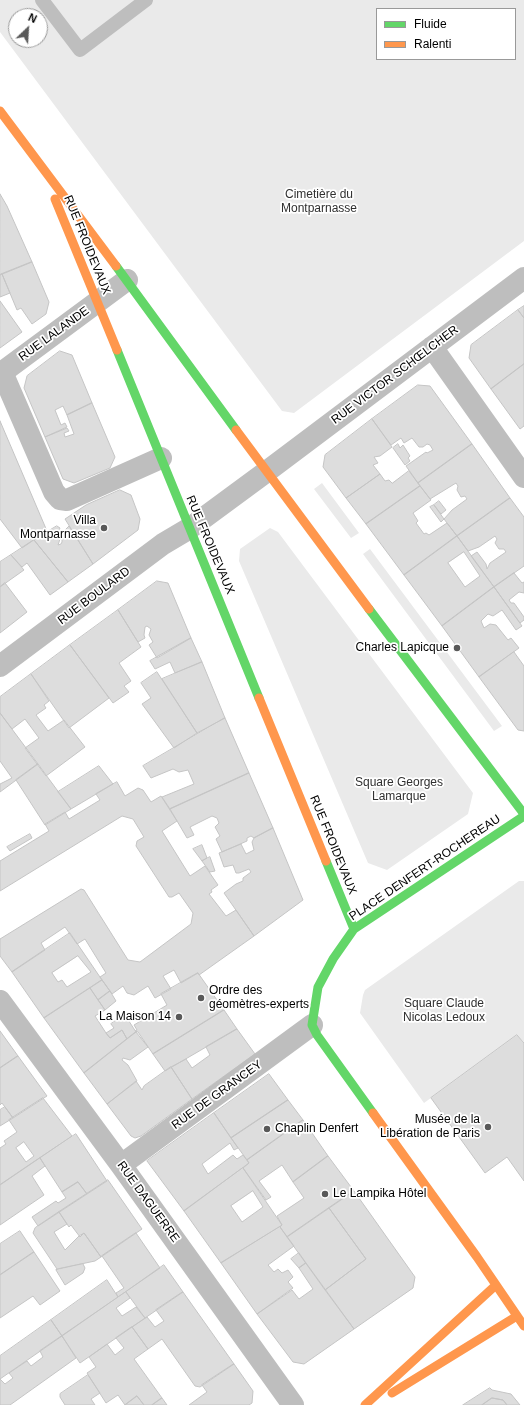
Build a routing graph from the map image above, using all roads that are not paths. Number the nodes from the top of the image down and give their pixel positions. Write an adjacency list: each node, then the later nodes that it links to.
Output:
1 (42, 0): 2 (lane)
2 (146, 0)
3 (0, 111): 4 (main road, RUE FROIDEVAUX)
4 (44, 170): 6 (main road, RUE FROIDEVAUX); 7 (main road, RUE FROIDEVAUX)
5 (524, 278): 8 (street, RUE VICTOR SCHŒLCHER)
6 (127, 280): 7 (street, RUE LALANDE); 11 (main road, RUE FROIDEVAUX)
7 (97, 302): 9 (street, RUE LALANDE); 10 (main road, RUE FROIDEVAUX)
8 (432, 347): 11 (street, RUE VICTOR SCHŒLCHER); 12 (street)
9 (1, 373): 10 (street)
10 (161, 458): 13 (main road, RUE FROIDEVAUX)
11 (266, 472): 13 (street, RUE VICTOR SCHŒLCHER); 15 (main road, RUE FROIDEVAUX)
12 (524, 477)
13 (190, 528): 14 (street, RUE BOULARD); 16 (main road, RUE FROIDEVAUX)
14 (0, 666)
15 (524, 815): 16 (main road, PLACE DENFERT-ROCHEREAU)
16 (354, 929): 18 (main road, PLACE DENFERT-ROCHEREAU)
17 (0, 1001): 19 (street, RUE DAGUERRE)
18 (312, 1025): 19 (street, RUE DE GRANCEY); 20 (main road)
19 (121, 1165): 23 (street, RUE DAGUERRE)
20 (496, 1285): 21 (main road); 24 (main road)
21 (518, 1316): 22 (main road); 25 (main road)
22 (524, 1326)
23 (293, 1405)
24 (365, 1405)
25 (372, 1405)

